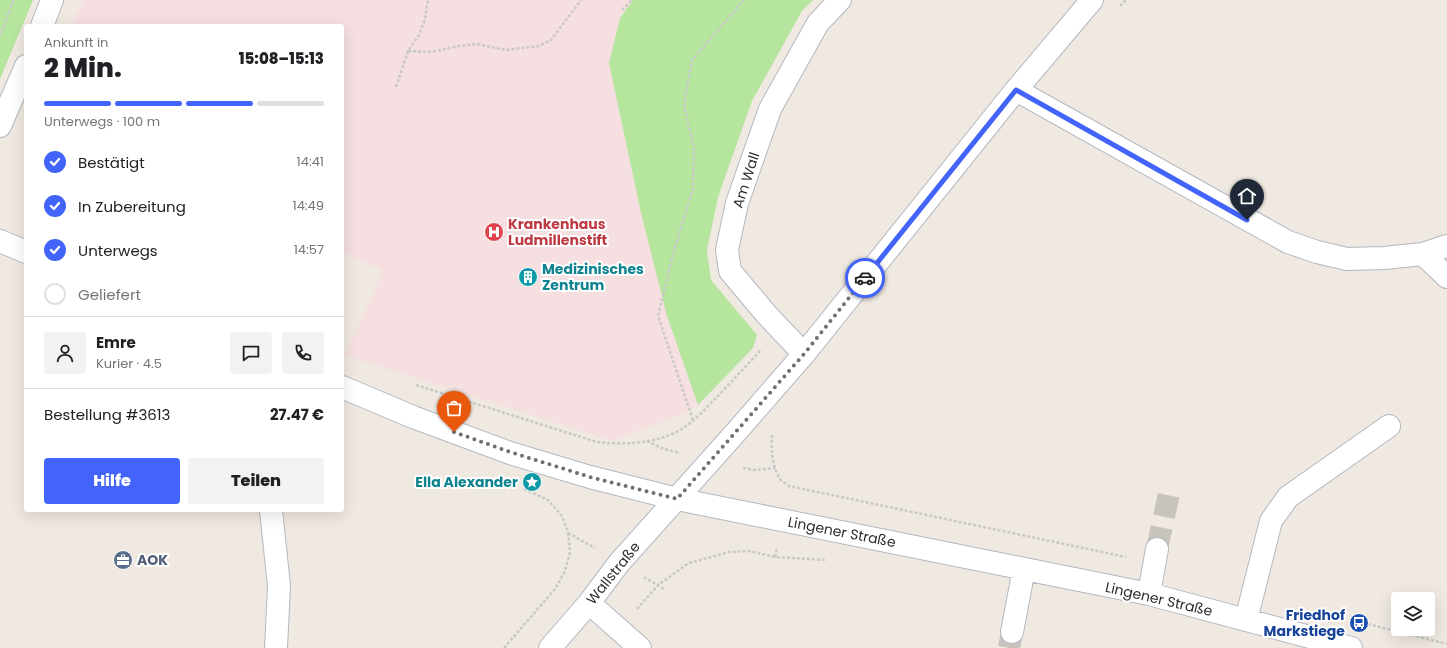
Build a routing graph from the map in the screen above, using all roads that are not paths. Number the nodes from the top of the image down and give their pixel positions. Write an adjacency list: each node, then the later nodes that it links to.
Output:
1 (52, 0): 4 (street)
2 (840, 0): 13 (street, Am Wall)
3 (1092, 0): 6 (street, Wallstraße)
4 (43, 24)
5 (24, 71): 7 (street)
6 (1016, 90): 11 (street); 13 (street, Wallstraße)
7 (0, 126)
8 (0, 241): 10 (street)
9 (1447, 246): 11 (street)
10 (24, 251)
11 (1423, 254): 12 (street)
12 (1447, 277)
13 (804, 354): 16 (street, Wallstraße)
14 (344, 388): 16 (street, Lingener Straße)
15 (1389, 426): 22 (street)
16 (677, 499): 19 (street, Lingener Straße); 21 (street, Wallstraße)
17 (271, 512): 24 (street)
18 (1157, 549): 20 (street)
19 (1024, 569): 20 (street, Lingener Straße); 23 (street)
20 (1149, 594): 22 (street, Lingener Straße)
21 (589, 603): 25 (street, Wallstraße); 26 (street)
22 (1246, 620): 27 (street, Lingener Straße)
23 (1012, 632)
24 (276, 648)
25 (550, 648)
26 (640, 648)
27 (1351, 648)

